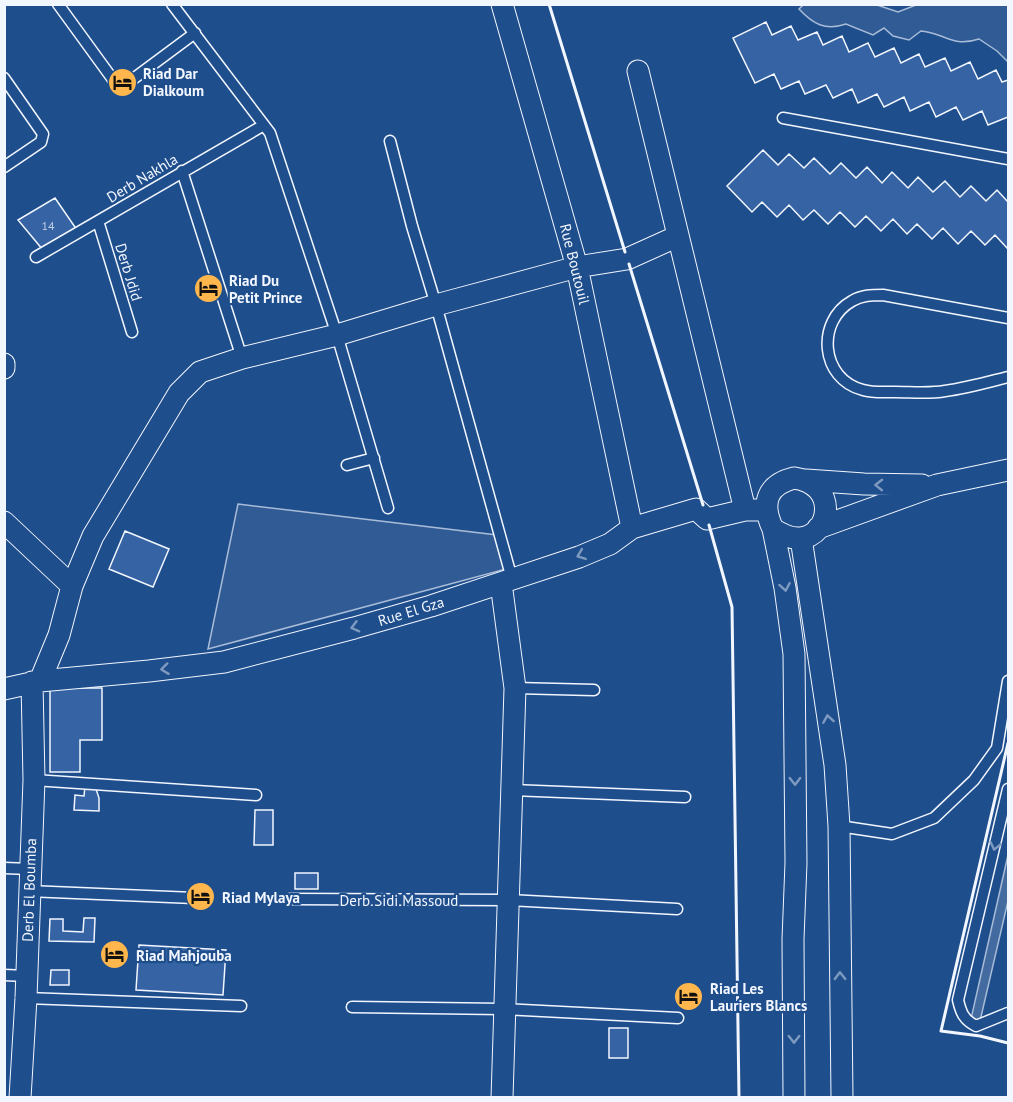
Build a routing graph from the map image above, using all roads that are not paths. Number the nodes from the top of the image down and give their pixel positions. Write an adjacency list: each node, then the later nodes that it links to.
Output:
1 (58, 4): 4 (lane)
2 (172, 4): 4 (lane)
3 (502, 4): 16 (street, Rue Boutouil)
4 (195, 33): 8 (lane)
5 (638, 71): 14 (street)
6 (4, 78): 11 (lane)
7 (783, 118): 10 (lane)
8 (264, 125): 12 (lane, Derb Nakhla); 20 (lane)
9 (390, 141): 17 (lane)
10 (1008, 159)
11 (4, 167)
12 (182, 171): 13 (lane, Derb Nakhla); 21 (lane)
13 (98, 221): 15 (lane, Derb Nakhla); 19 (lane, Derb Jdid)
14 (678, 236): 16 (street); 29 (street)
15 (36, 257)
16 (577, 267): 17 (street); 31 (street, Rue Boutouil)
17 (436, 305): 20 (street); 33 (lane)
18 (1008, 318): 22 (lane)
19 (132, 332)
20 (337, 335): 21 (street); 23 (lane)
21 (242, 358): 34 (street)
22 (1008, 377)
23 (374, 458): 24 (lane); 28 (lane)
24 (347, 465)
25 (1008, 470): 27 (street)
26 (806, 480): 27 (street, one-way to 26); 29 (street); 32 (street)
27 (937, 485): 32 (street)
28 (388, 508)
29 (761, 516): 31 (street, Rue El Gza); 32 (street); 63 (street, one-way to 63)
30 (4, 522): 34 (street)
31 (632, 528): 33 (street, Rue El Gza, one-way to 33)
32 (809, 533): 45 (street, one-way to 32)
33 (507, 581): 36 (street, Rue El Gza, one-way to 36); 37 (street)
34 (72, 586): 36 (street)
35 (1008, 681): 45 (lane)
36 (36, 682): 38 (street, Rue El Gza); 40 (street, Derb El Boumba)
37 (515, 688): 39 (lane); 42 (street)
38 (4, 689)
39 (594, 690)
40 (33, 780): 43 (lane); 47 (street, Derb El Boumba)
41 (1008, 789): 59 (lane, one-way to 59)
42 (512, 790): 44 (lane); 51 (street)
43 (256, 795)
44 (686, 797)
45 (839, 825): 64 (street, one-way to 45)
46 (4, 868): 47 (lane)
47 (30, 869): 48 (street, Derb El Boumba)
48 (28, 891): 49 (lane); 54 (street, Derb El Boumba)
49 (194, 898)
50 (290, 899): 51 (lane, Derb Sidi Massoud)
51 (509, 900): 52 (lane, Derb Sidi Massoud); 58 (street)
52 (677, 909)
53 (4, 975): 54 (lane)
54 (26, 976): 55 (street, Derb El Boumba)
55 (26, 998): 56 (lane); 61 (street, Derb El Boumba)
56 (241, 1006)
57 (352, 1007): 58 (lane)
58 (503, 1009): 60 (lane); 62 (street)
59 (1008, 1010)
60 (678, 1018)
61 (18, 1091)
62 (502, 1098)
63 (794, 1098)
64 (842, 1098)

